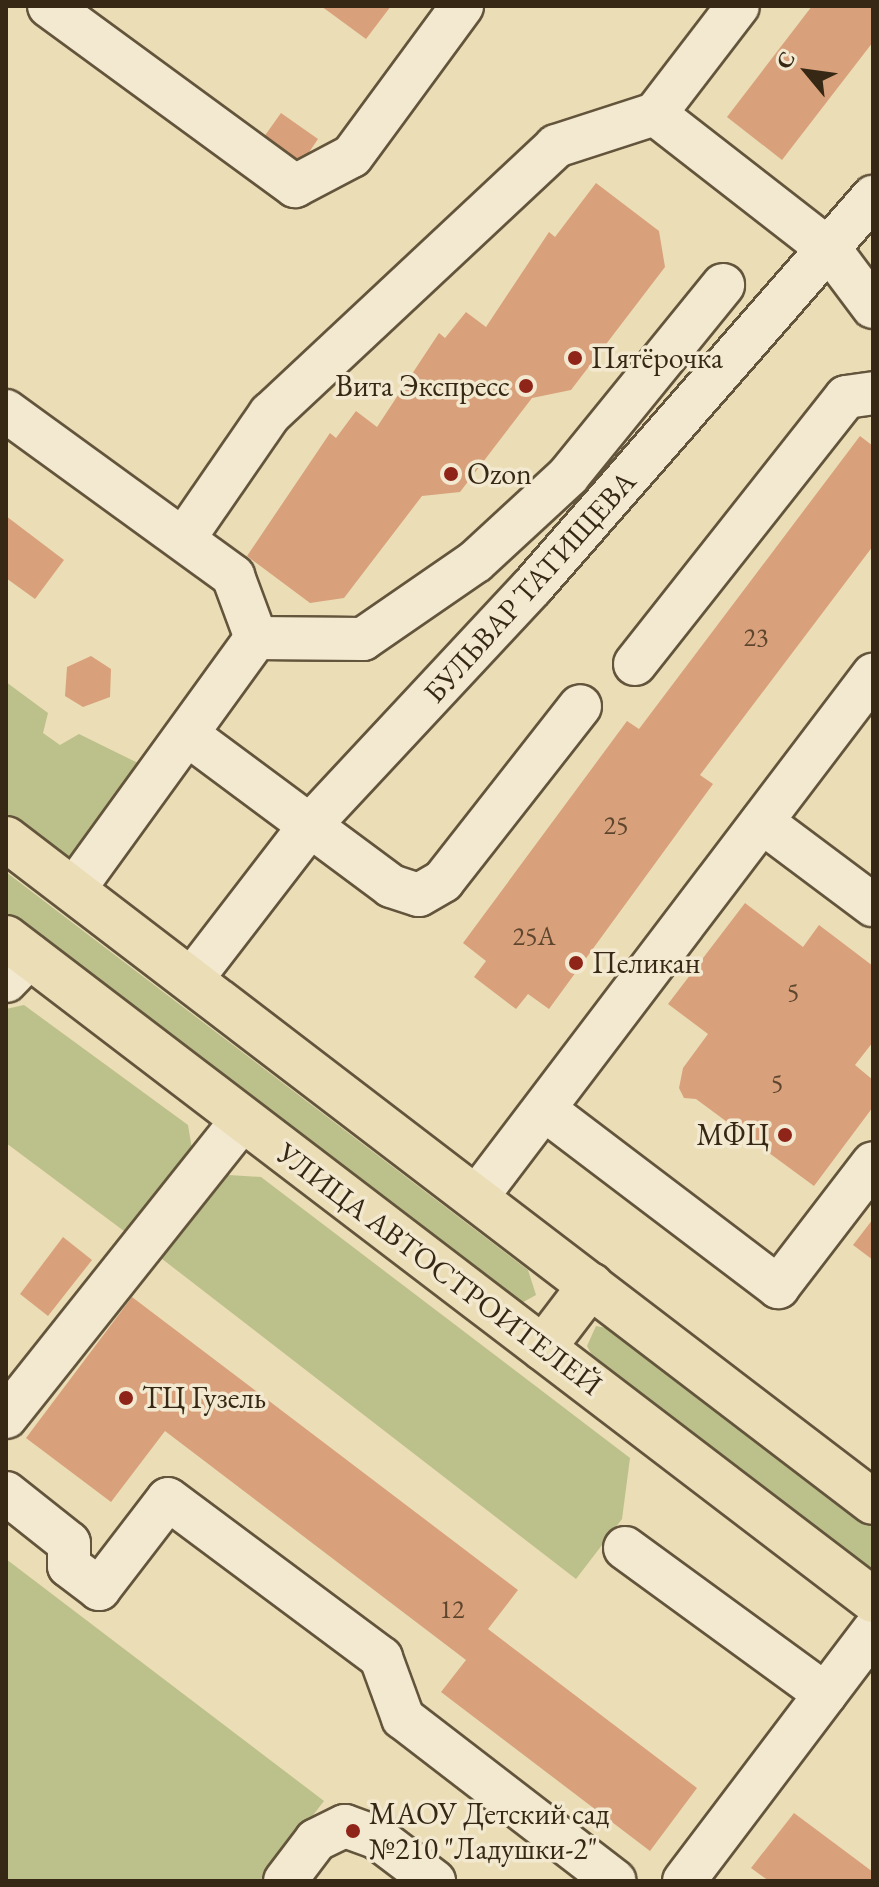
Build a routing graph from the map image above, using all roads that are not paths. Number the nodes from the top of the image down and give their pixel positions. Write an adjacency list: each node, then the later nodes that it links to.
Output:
1 (49, 6): 2 (street)
2 (462, 6)
3 (738, 6): 4 (street)
4 (655, 114): 6 (street); 11 (street)
5 (873, 197): 6 (street, БУЛЬВАР ТАТИЩЕВА)
6 (831, 251): 8 (street); 18 (street, БУЛЬВАР ТАТИЩЕВА)
7 (723, 285): 12 (street)
8 (873, 307)
9 (873, 393): 13 (street)
10 (6, 411): 11 (street)
11 (185, 537): 12 (street)
12 (256, 638): 16 (street)
13 (635, 664)
14 (873, 675): 17 (street)
15 (580, 706): 18 (street)
16 (188, 735): 18 (street); 20 (street)
17 (762, 822): 21 (street); 24 (street)
18 (311, 824): 23 (street, БУЛЬВАР ТАТИЩЕВА)
19 (6, 839): 20 (main road)
20 (73, 891): 23 (main road)
21 (873, 905)
22 (14, 958): 25 (main road, УЛИЦА АВТОСТРОИТЕЛЕЙ)
23 (191, 980): 27 (main road)
24 (545, 1110): 26 (street); 27 (street)
25 (243, 1119): 29 (main road, УЛИЦА АВТОСТРОИТЕЛЕЙ); 30 (street)
26 (873, 1163)
27 (476, 1198): 28 (main road)
28 (591, 1285): 29 (main road); 32 (main road)
29 (543, 1348): 34 (main road, УЛИЦА АВТОСТРОИТЕЛЕЙ)
30 (6, 1417)
31 (6, 1493): 39 (street)
32 (873, 1502)
33 (625, 1548): 36 (street)
34 (873, 1600)
35 (873, 1631): 36 (street)
36 (825, 1694): 40 (street)
37 (285, 1881): 38 (street)
38 (434, 1881)
39 (615, 1881)
40 (684, 1881)

